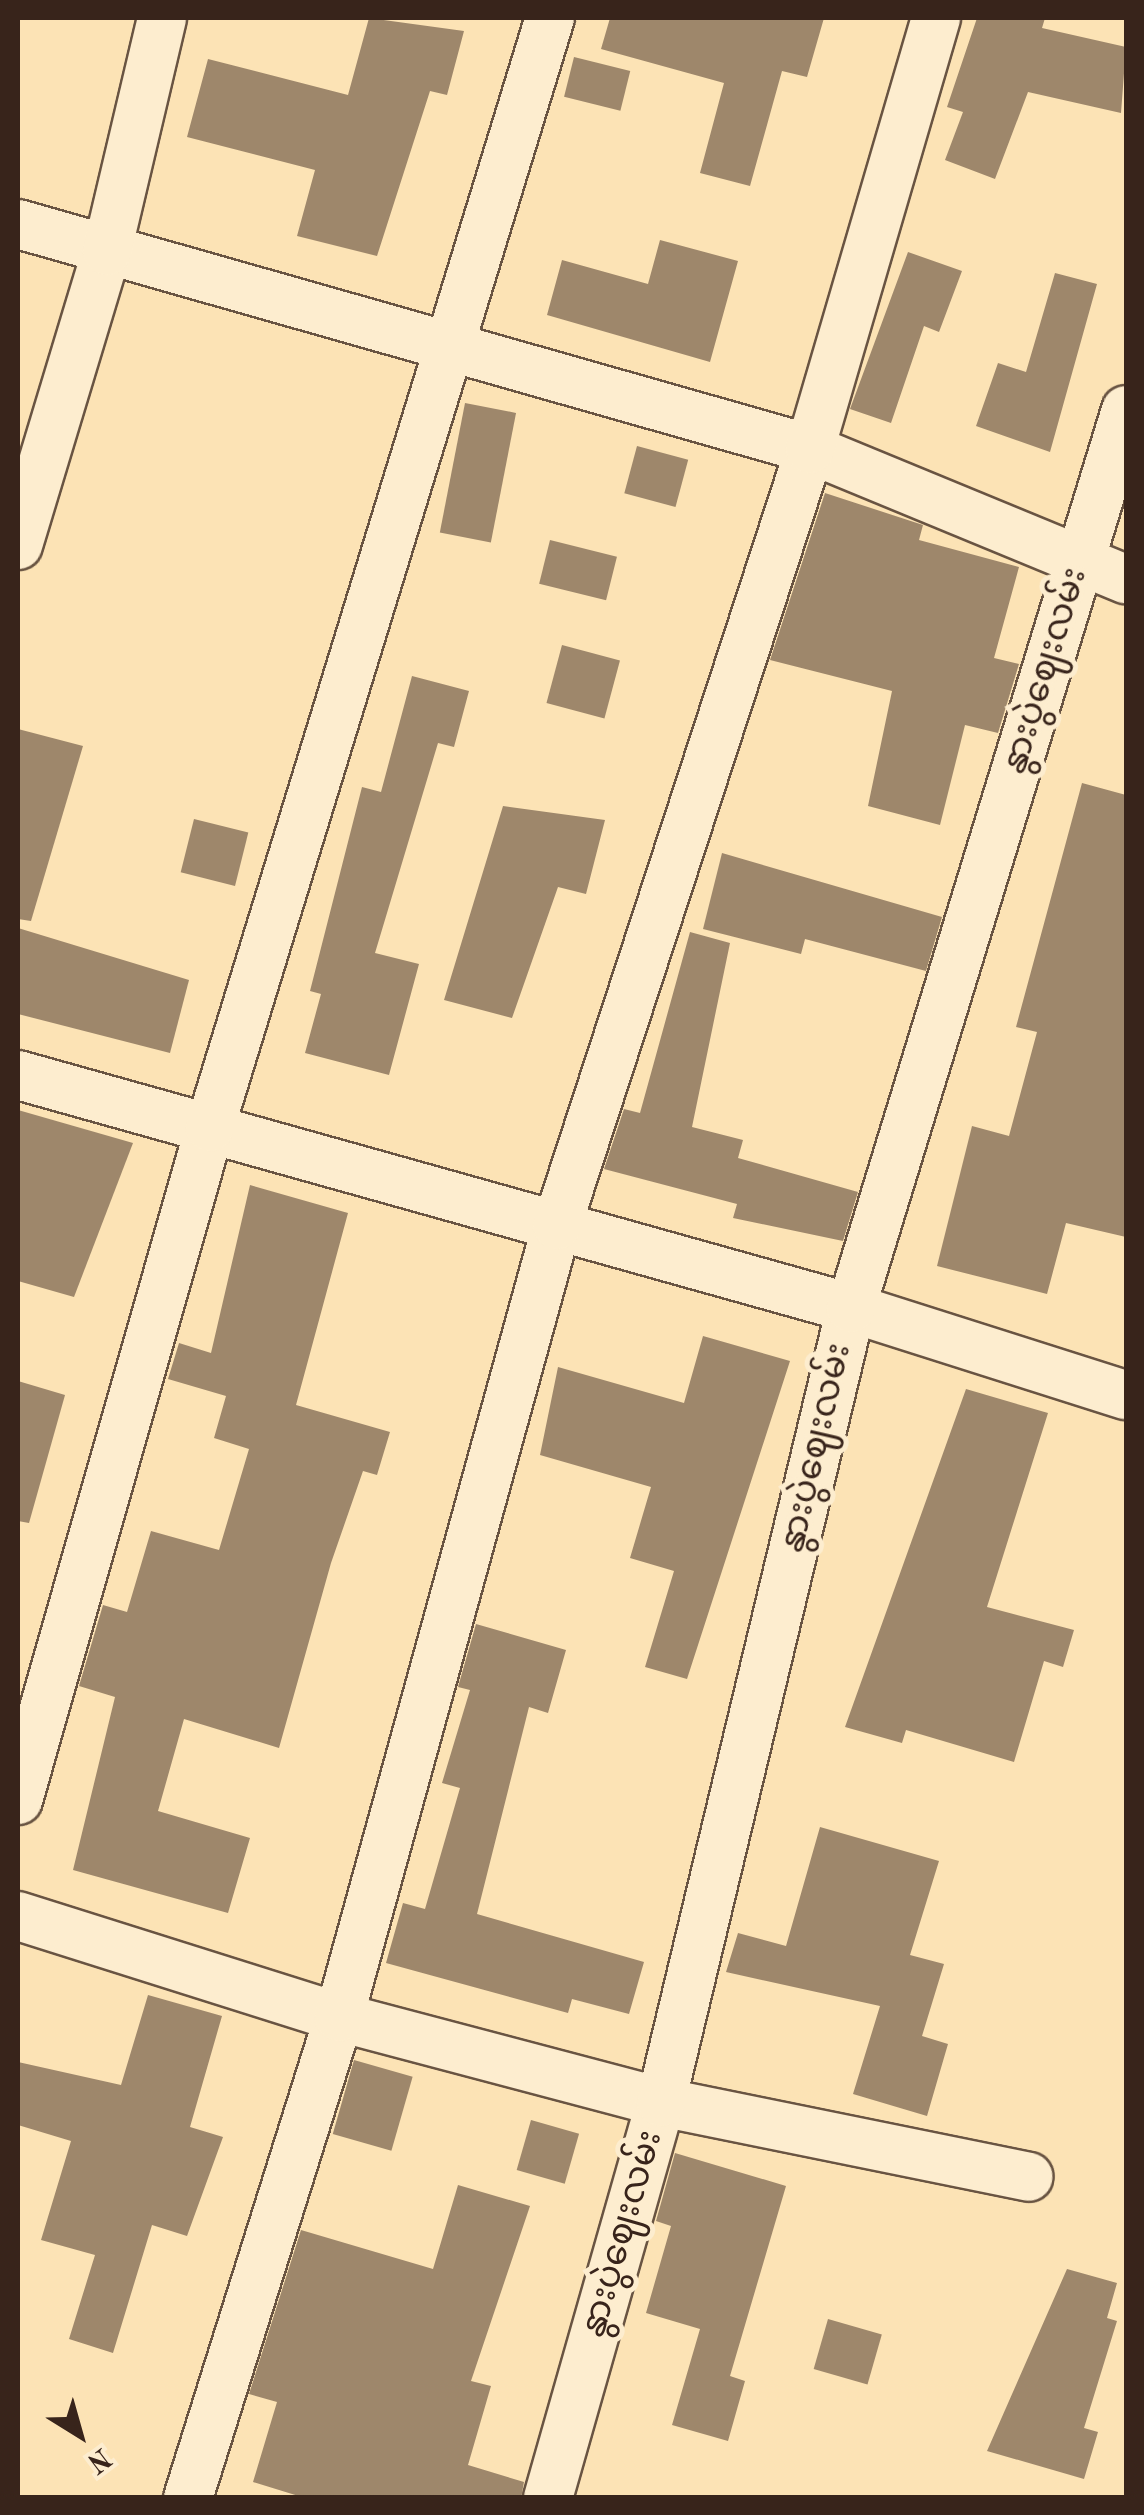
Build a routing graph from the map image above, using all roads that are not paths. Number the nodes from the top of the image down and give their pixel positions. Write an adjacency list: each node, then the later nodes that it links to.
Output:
1 (162, 18): 5 (street)
2 (550, 18): 6 (street)
3 (936, 18): 8 (street)
4 (18, 224): 5 (street)
5 (107, 252): 6 (street); 9 (street)
6 (452, 344): 8 (street); 13 (street)
7 (1126, 410): 10 (street, နွားပွဲဈေးလမ်း)
8 (810, 449): 10 (street); 14 (street)
9 (18, 546)
10 (1078, 566): 11 (street); 15 (street, နွားပွဲဈေးလမ်း)
11 (1126, 579)
12 (18, 1075): 13 (street)
13 (210, 1127): 14 (street); 17 (street)
14 (558, 1225): 15 (street); 19 (street)
15 (850, 1308): 16 (street); 20 (street, နွားပွဲဈေးလမ်း)
16 (1126, 1395)
17 (18, 1800)
18 (18, 1916): 19 (street)
19 (338, 2017): 20 (street); 22 (street)
20 (661, 2102): 21 (street); 23 (street, နွားပွဲဈေးလမ်း)
21 (1028, 2178)
22 (188, 2498)
23 (548, 2498)

